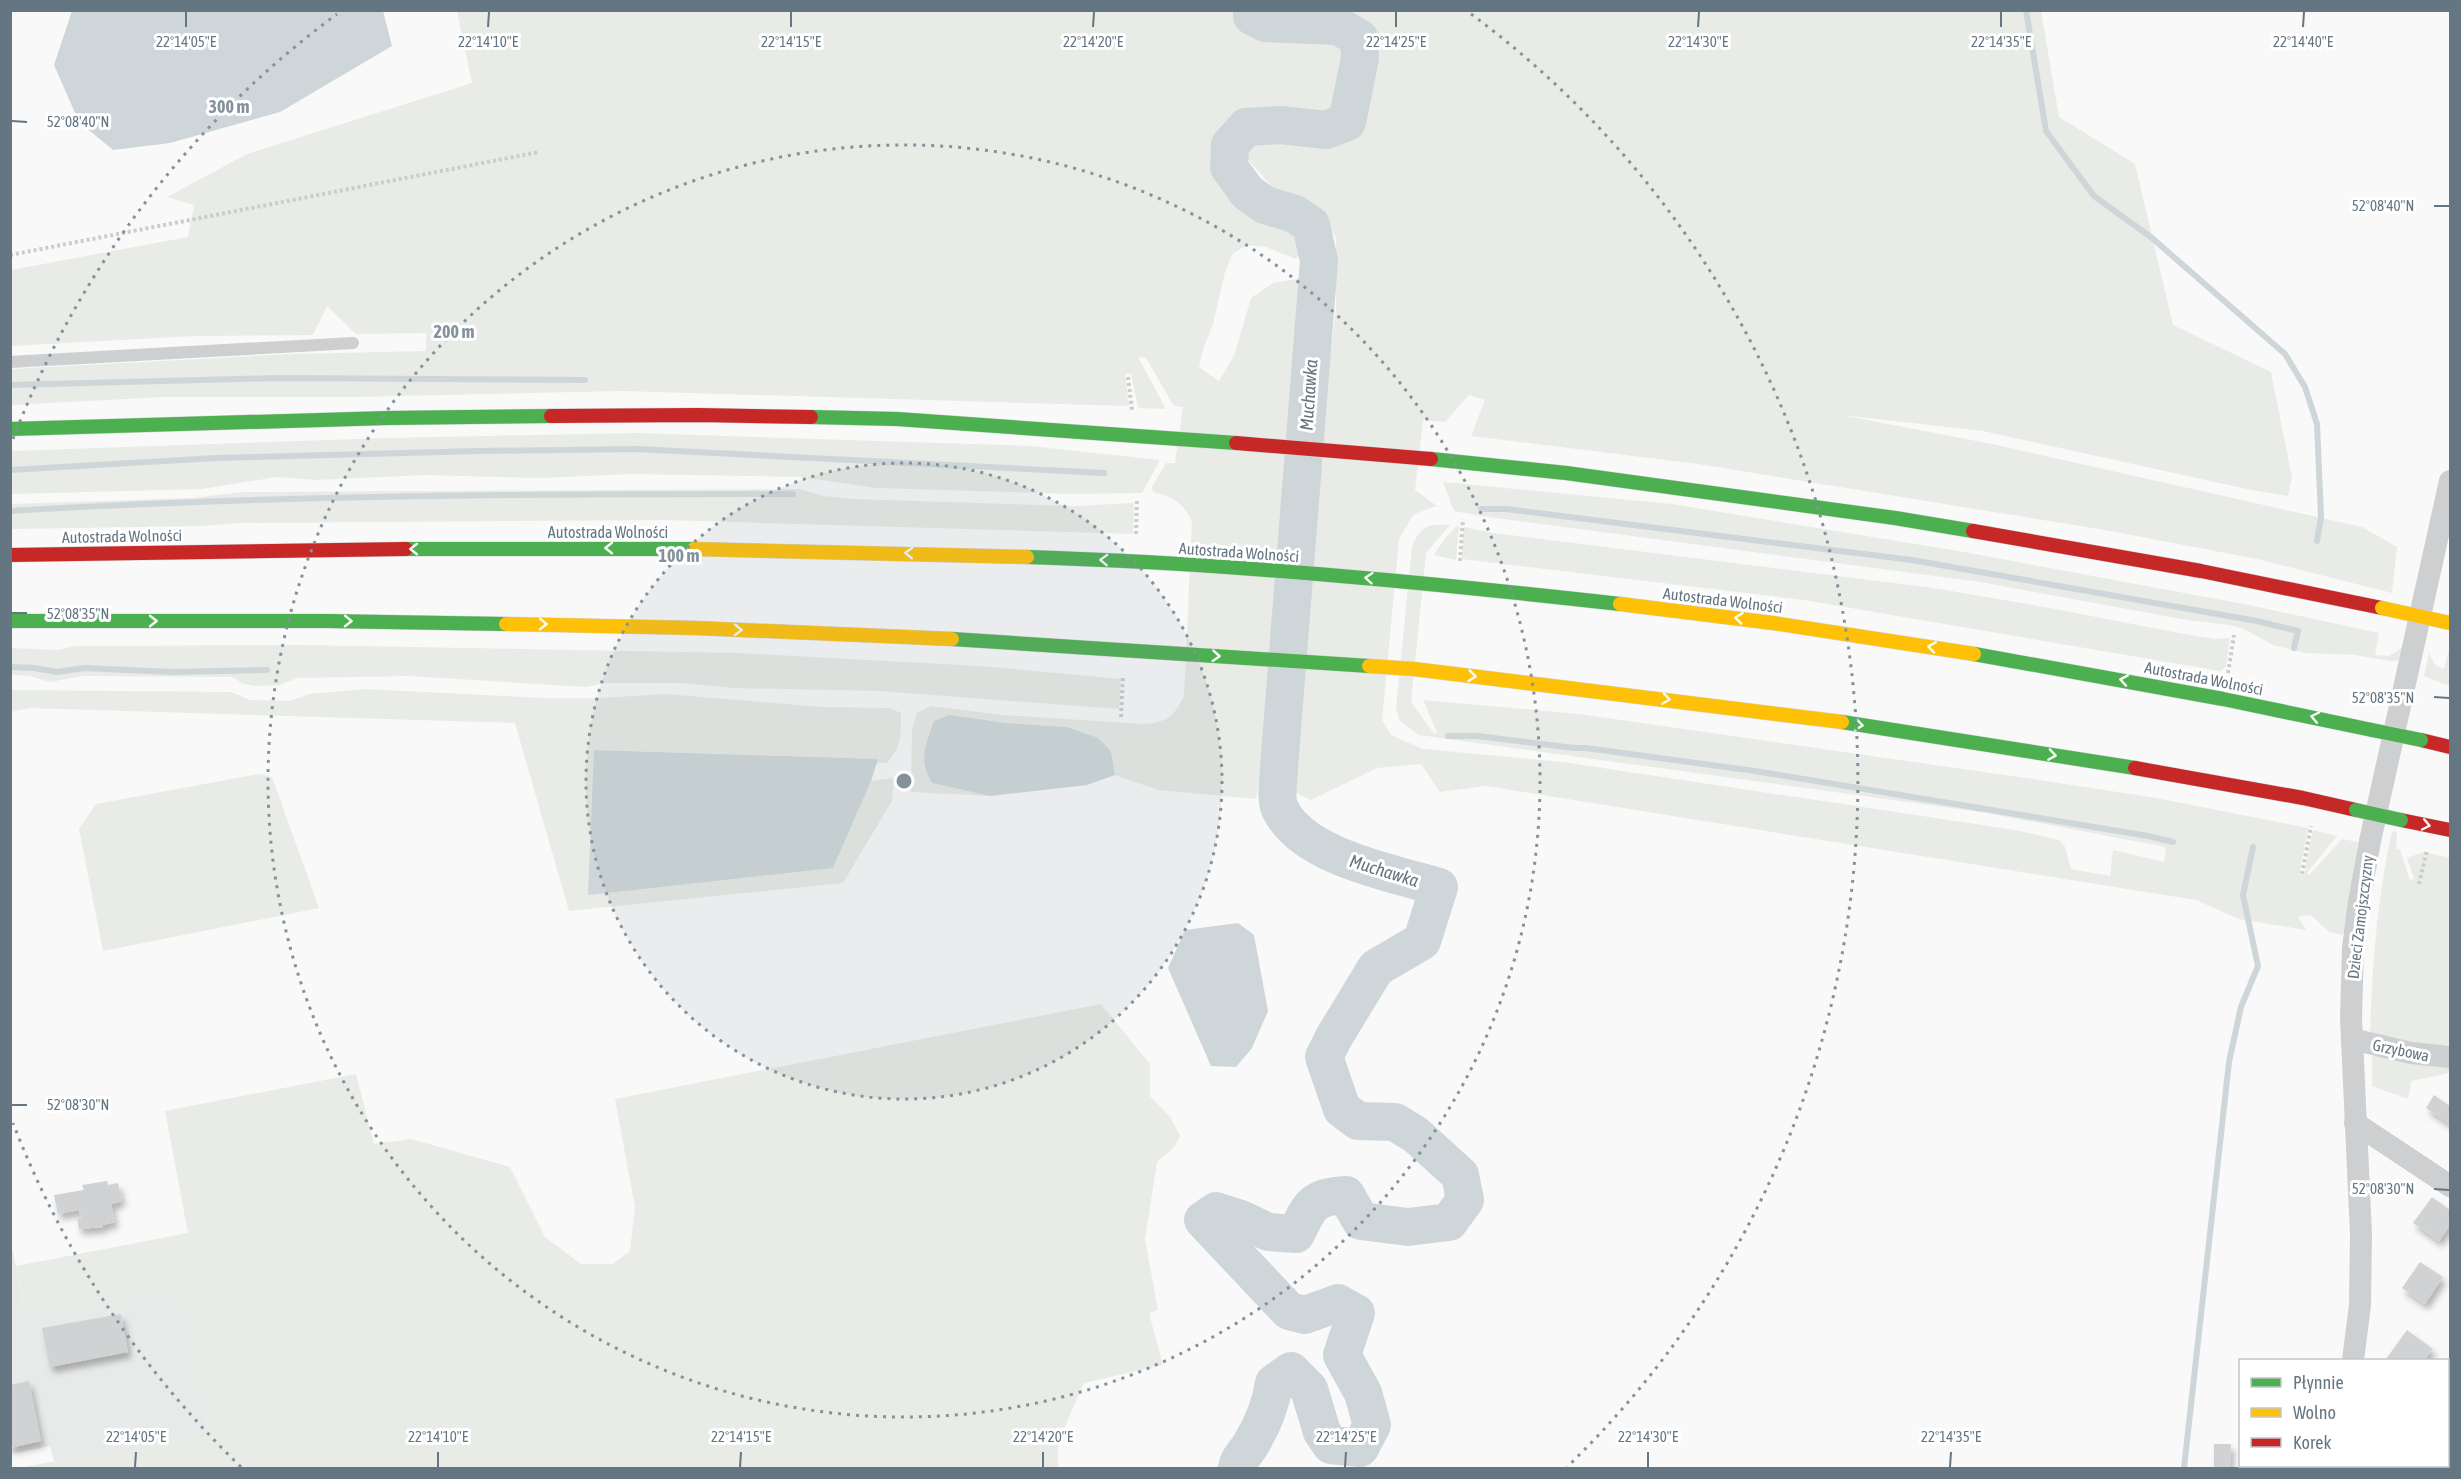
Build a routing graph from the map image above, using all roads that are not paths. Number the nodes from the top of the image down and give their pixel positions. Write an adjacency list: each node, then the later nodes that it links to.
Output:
1 (352, 343): 2 (lane)
2 (10, 362)
3 (10, 429): 7 (main road, bridge)
4 (2451, 481): 10 (street, Dzieci Zamojszczyzny)
5 (10, 555): 8 (main road, Autostrada Wolności, one-way to 5, bridge)
6 (10, 621): 9 (main road, one-way to 9, bridge)
7 (2451, 623)
8 (2451, 747)
9 (2451, 830)
10 (2352, 1039): 11 (street, Grzybowa); 12 (street, Dzieci Zamojszczyzny)
11 (2451, 1057)
12 (2355, 1122): 13 (street); 14 (street, Dzieci Zamojszczyzny)
13 (2451, 1186)
14 (2353, 1359)

